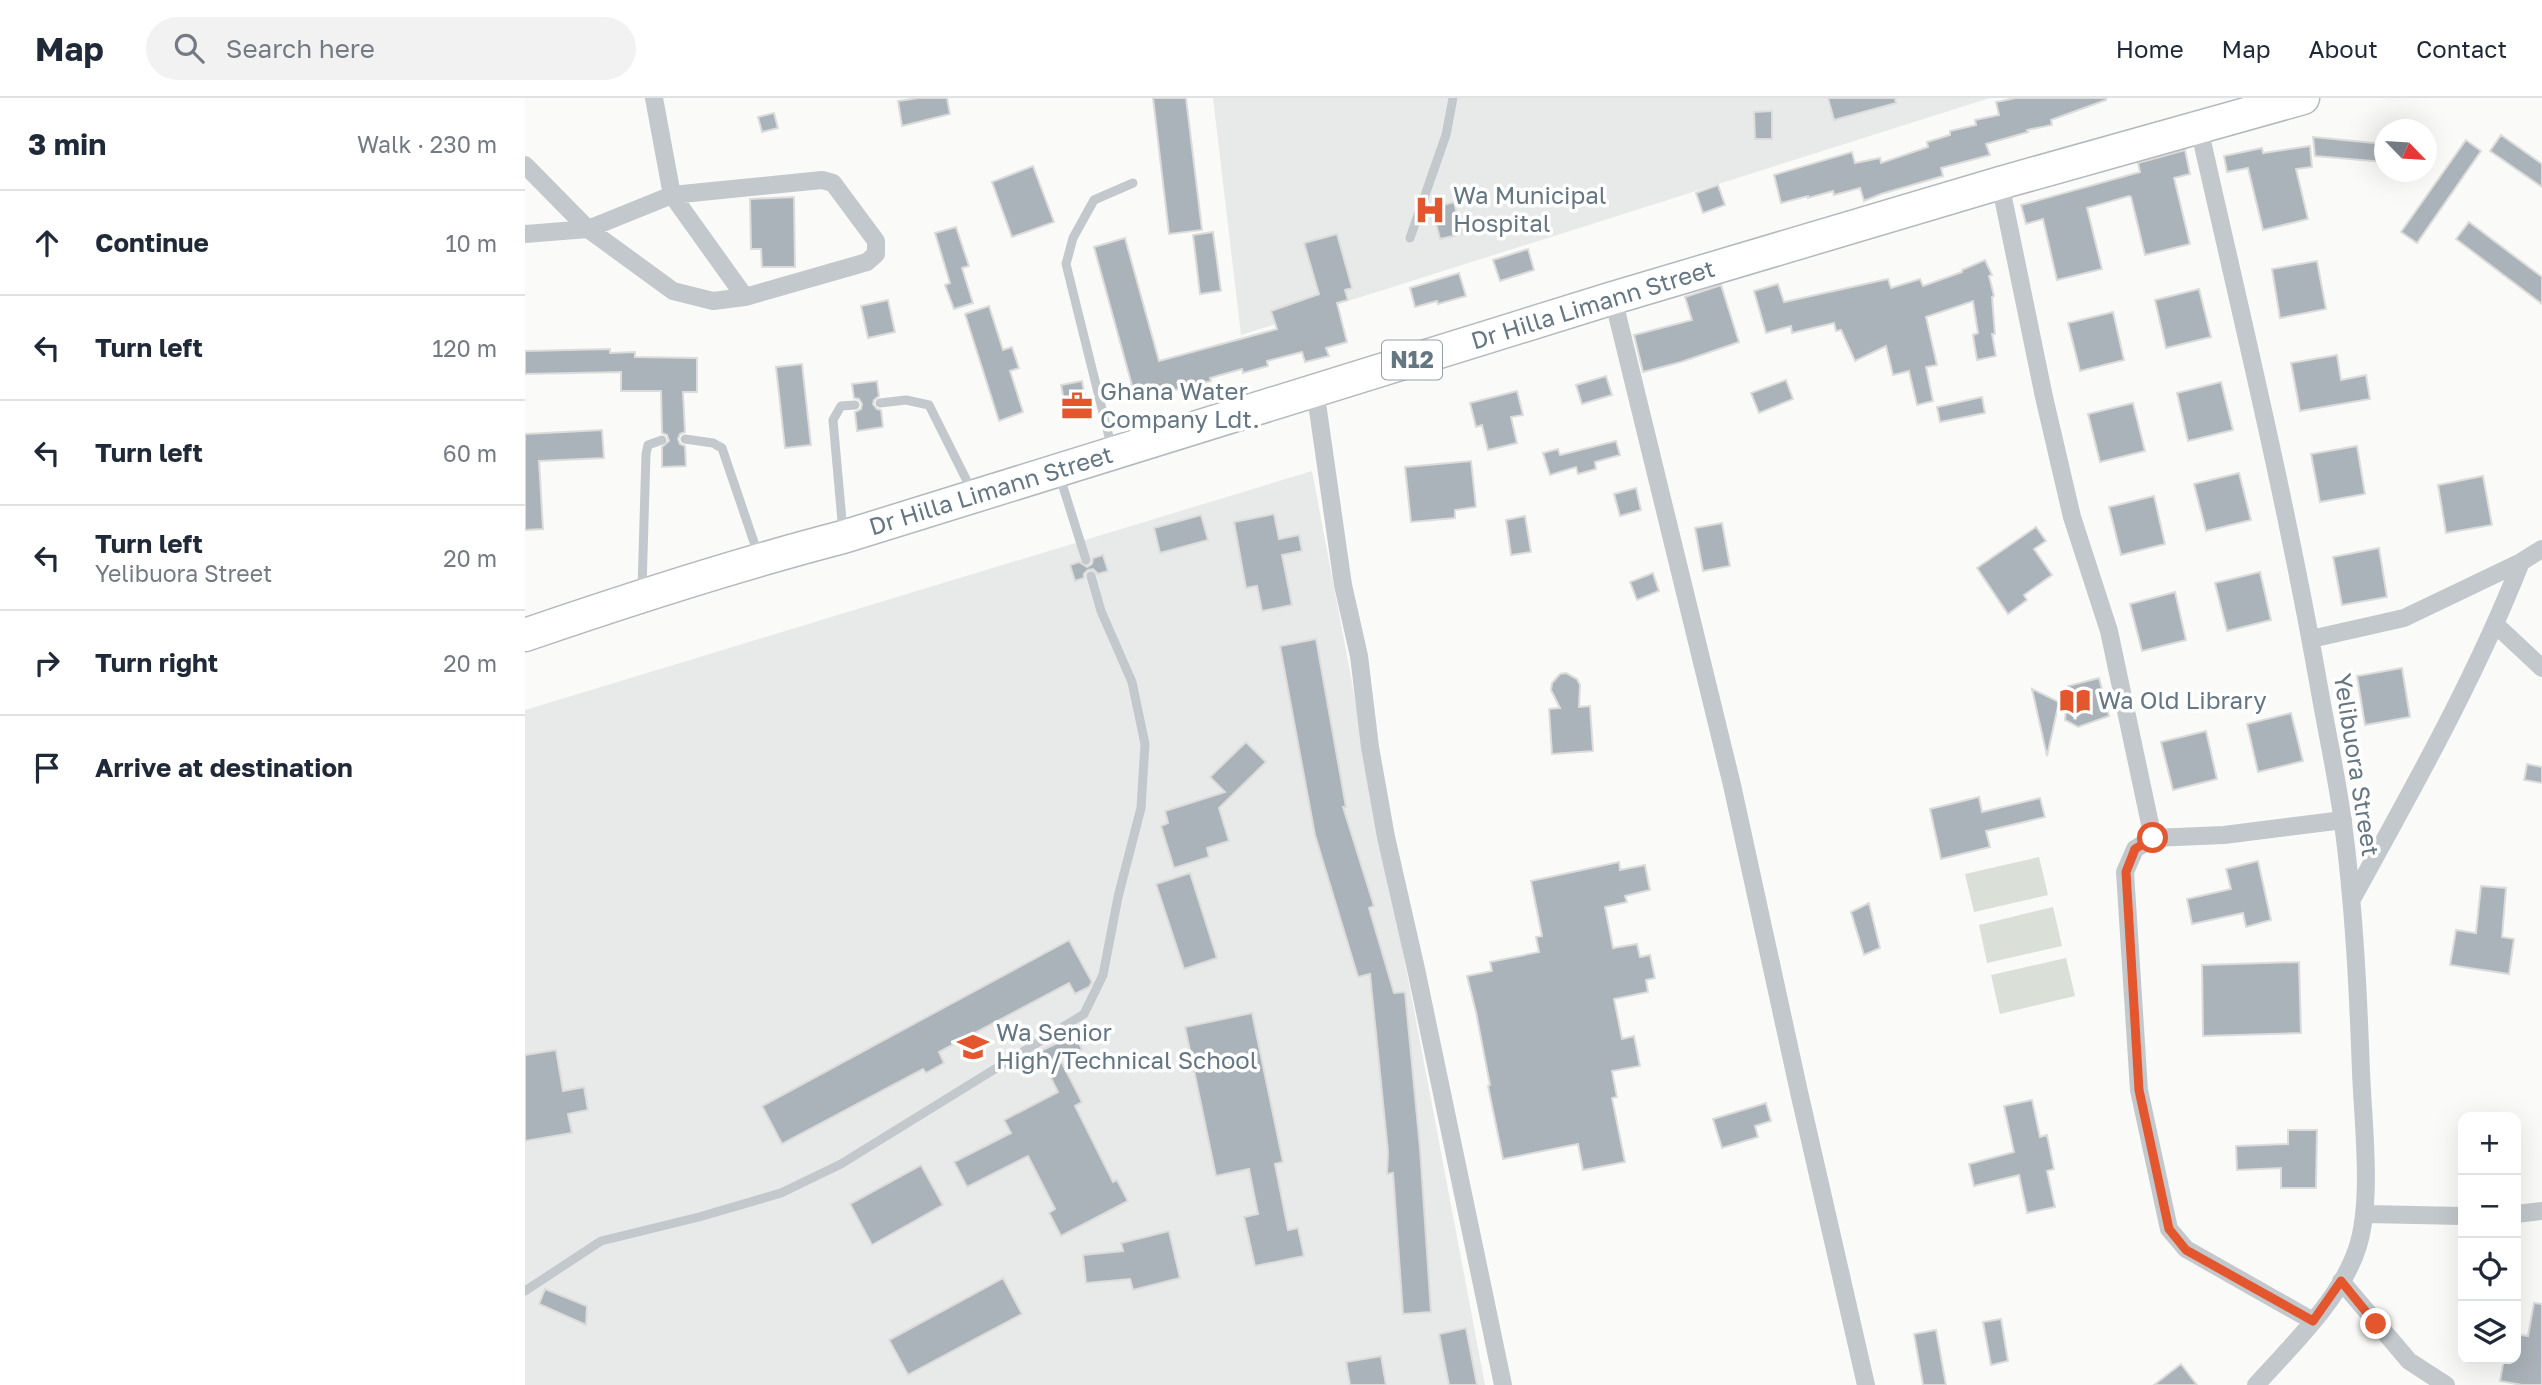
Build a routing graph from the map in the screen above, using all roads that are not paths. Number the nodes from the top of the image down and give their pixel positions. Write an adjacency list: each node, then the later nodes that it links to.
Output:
1 (654, 98): 8 (street)
2 (1453, 98): 11 (lane)
3 (2303, 98): 4 (highway, Dr Hilla Limann Street / N12)
4 (2199, 128): 7 (highway, Dr Hilla Limann Street / N12); 31 (street, Yelibuora Street)
5 (525, 165): 9 (street)
6 (1133, 183): 19 (lane)
7 (2000, 183): 13 (highway, Dr Hilla Limann Street / N12); 34 (street)
8 (671, 195): 9 (street); 12 (street); 12 (street)
9 (588, 229): 10 (street); 12 (street)
10 (525, 234)
11 (1410, 238)
12 (745, 297)
13 (1613, 299): 14 (highway, Dr Hilla Limann Street / N12); 44 (street)
14 (1315, 389): 19 (highway, Dr Hilla Limann Street / N12); 43 (street)
15 (880, 402): 21 (lane)
16 (855, 405): 22 (lane)
17 (685, 439): 24 (lane)
18 (662, 440): 28 (lane)
19 (1113, 453): 20 (highway, Dr Hilla Limann Street / N12)
20 (1057, 469): 21 (highway, Dr Hilla Limann Street / N12); 25 (lane)
21 (974, 496): 22 (highway, Dr Hilla Limann Street / N12)
22 (843, 537): 24 (highway, Dr Hilla Limann Street / N12)
23 (2542, 549): 26 (street)
24 (759, 559): 28 (highway, Dr Hilla Limann Street / N12)
25 (1086, 560)
26 (2521, 562): 29 (street); 31 (street)
27 (1091, 576): 41 (lane)
28 (642, 595): 30 (highway, Dr Hilla Limann Street / N12)
29 (2496, 625): 32 (street); 35 (street)
30 (525, 635)
31 (2311, 639): 33 (street, Yelibuora Street)
32 (2542, 668)
33 (2343, 820): 34 (street); 35 (street, Yelibuora Street)
34 (2153, 838): 42 (street)
35 (2352, 899): 38 (street, Yelibuora Street)
36 (2542, 1211): 37 (street)
37 (2521, 1213)
38 (2366, 1214): 39 (street); 40 (street, Yelibuora Street)
39 (2458, 1216)
40 (2341, 1281): 42 (street, Yelibuora Street); 46 (street)
41 (525, 1291)
42 (2313, 1321): 45 (street, Yelibuora Street)
43 (1503, 1385)
44 (1866, 1385)
45 (2256, 1385)
46 (2446, 1385)

